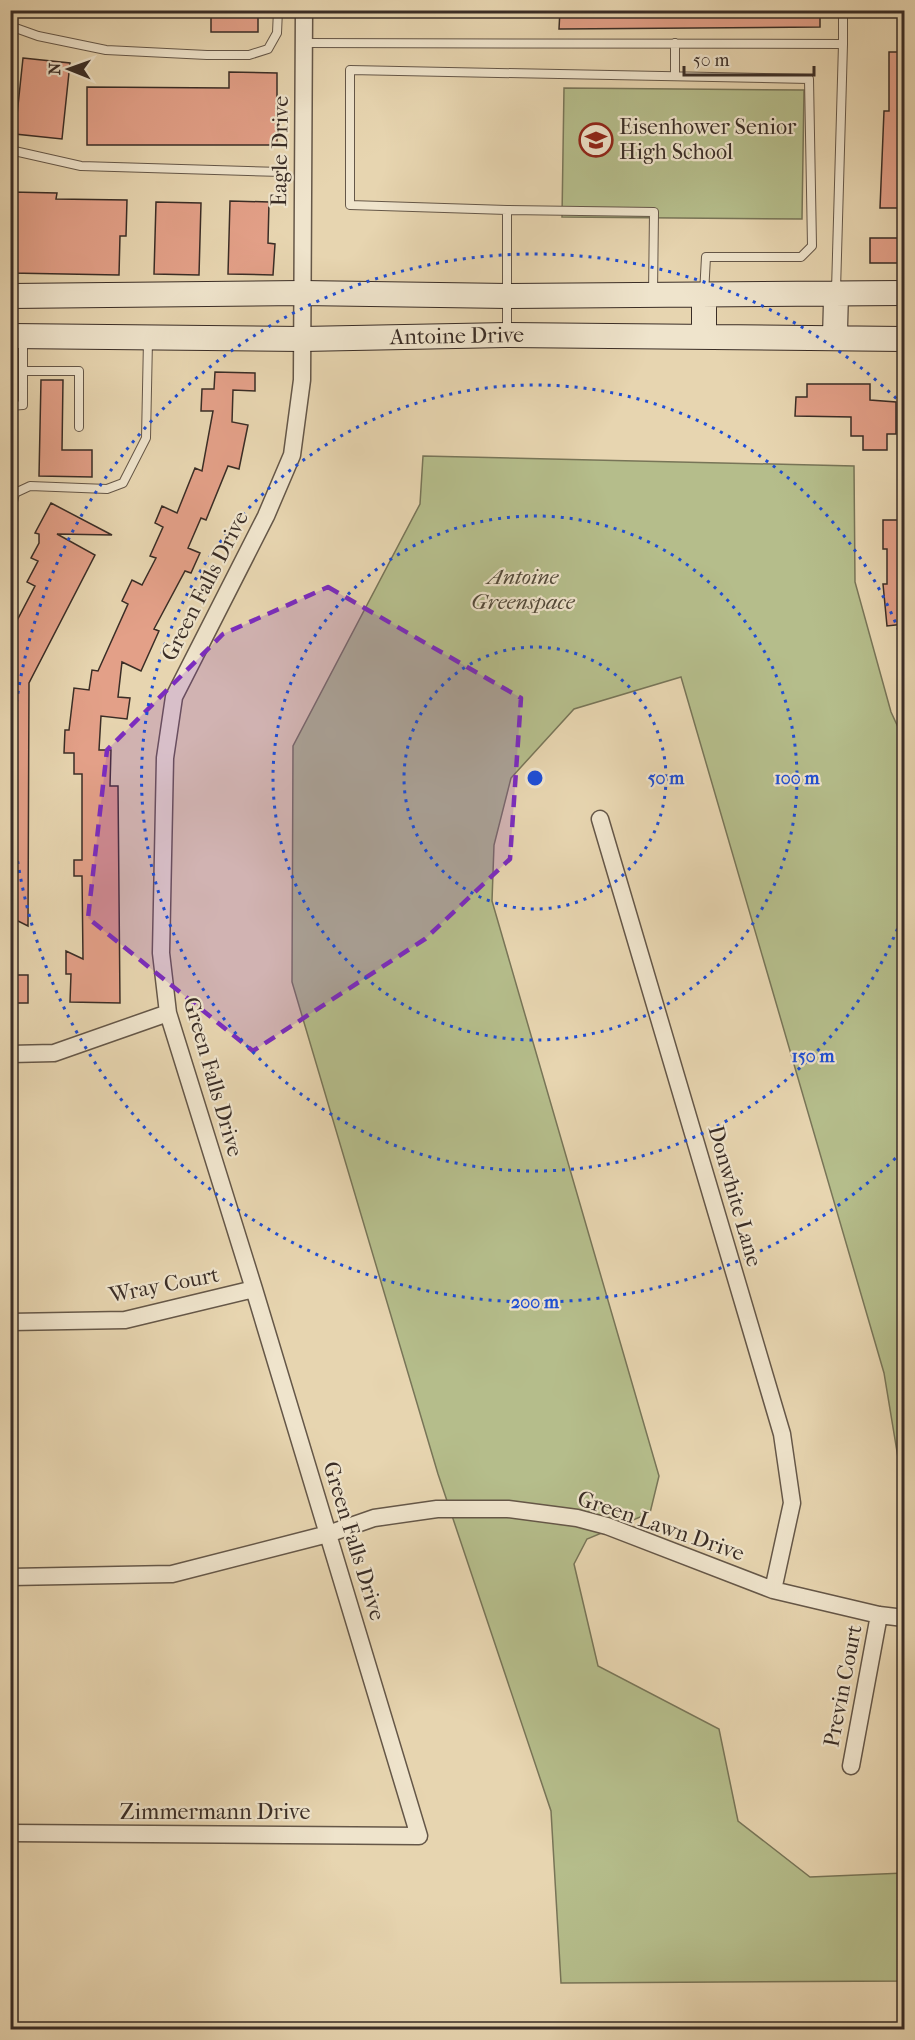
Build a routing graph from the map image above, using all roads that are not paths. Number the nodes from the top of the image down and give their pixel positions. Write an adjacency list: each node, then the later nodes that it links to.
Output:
1 (278, 10): 4 (lane)
2 (304, 10): 5 (street, Eagle Drive)
3 (843, 10): 7 (lane)
4 (10, 26)
5 (304, 43): 6 (lane); 12 (street, Eagle Drive)
6 (675, 43): 7 (lane); 8 (lane)
7 (843, 44): 13 (lane)
8 (675, 76): 11 (lane); 16 (lane)
9 (10, 150): 10 (lane)
10 (282, 172)
11 (507, 210): 15 (lane); 18 (lane)
12 (302, 293): 17 (main road, Antoine Drive); 18 (main road, Antoine Drive); 24 (street, Green Falls Drive)
13 (836, 293): 14 (main road, Antoine Drive); 16 (main road, Antoine Drive); 23 (main road)
14 (904, 293)
15 (653, 294): 16 (main road, Antoine Drive); 18 (main road, Antoine Drive)
16 (704, 294): 20 (main road)
17 (10, 296)
18 (508, 296): 19 (lane)
19 (507, 335): 20 (main road, Antoine Drive); 24 (main road, Antoine Drive)
20 (704, 336): 23 (main road, Antoine Drive)
21 (17, 337): 22 (main road, Antoine Drive); 26 (lane)
22 (148, 338): 24 (main road, Antoine Drive); 29 (lane)
23 (835, 338): 25 (main road, Antoine Drive)
24 (302, 339): 32 (street, Green Falls Drive)
25 (904, 339)
26 (23, 371): 27 (lane); 28 (lane)
27 (10, 406)
28 (79, 427)
29 (13, 493): 30 (lane)
30 (10, 515)
31 (600, 819): 38 (street, Donwhite Lane)
32 (168, 1013): 33 (street); 34 (street, Green Falls Drive)
33 (10, 1054)
34 (254, 1289): 35 (street, Wray Court); 36 (street, Green Falls Drive)
35 (10, 1322)
36 (328, 1534): 37 (street, Green Lawn Drive); 38 (street, Green Lawn Drive); 43 (street, Green Falls Drive)
37 (10, 1577)
38 (773, 1590): 39 (street, Green Lawn Drive)
39 (879, 1615): 40 (street, Green Lawn Drive); 41 (street, Previn Court)
40 (904, 1618)
41 (851, 1766)
42 (10, 1833): 43 (street, Zimmermann Drive)
43 (420, 1836)

